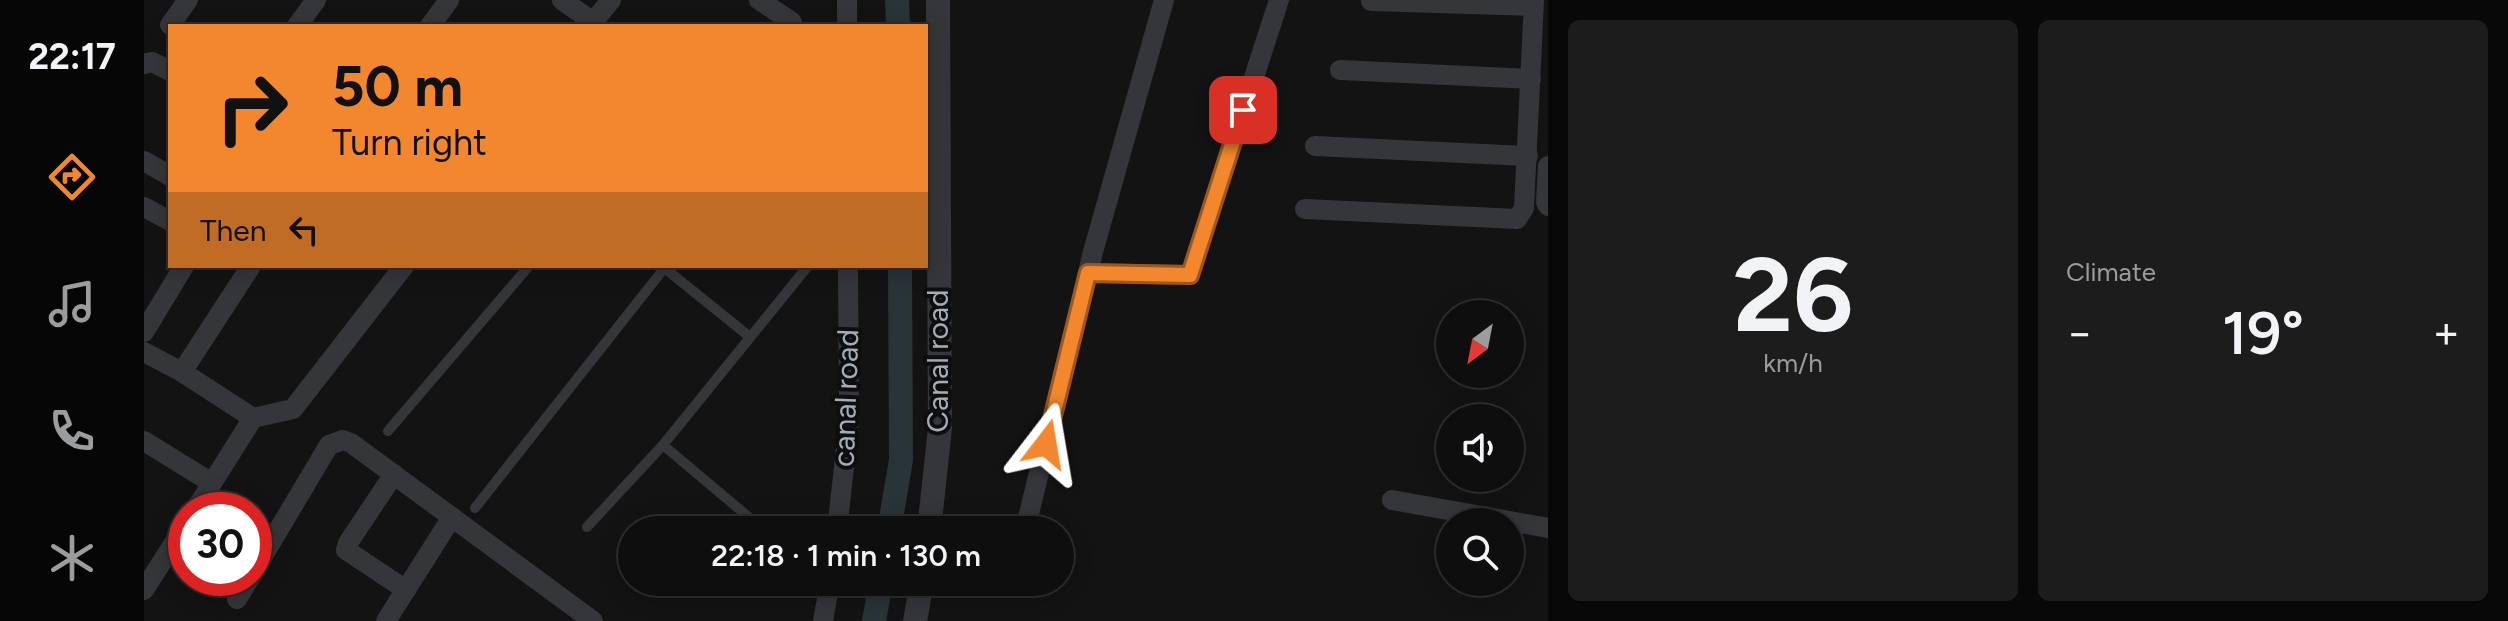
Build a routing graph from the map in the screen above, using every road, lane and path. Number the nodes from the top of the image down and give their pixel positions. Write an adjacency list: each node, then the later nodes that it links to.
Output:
1 (188, 0): 14 (street)
2 (316, 0): 15 (street)
3 (449, 0): 16 (street)
4 (562, 0): 17 (street)
5 (611, 0): 17 (street)
6 (759, 0): 13 (street)
7 (847, 0): 18 (street)
8 (938, 0): 56 (street, Canal road)
9 (1164, 0): 40 (street)
10 (1279, 0): 40 (street)
11 (1371, 1): 12 (street)
12 (1534, 3): 22 (street)
13 (792, 22)
14 (171, 24)
15 (298, 24)
16 (431, 24)
17 (591, 24)
18 (847, 24)
19 (144, 64): 20 (street)
20 (168, 70)
21 (1340, 70): 22 (street)
22 (1531, 79): 24 (street)
23 (1315, 146): 24 (street)
24 (1528, 156): 30 (street)
25 (144, 161): 27 (street)
26 (1548, 166): 28 (street)
27 (168, 175)
28 (1548, 206)
29 (144, 207): 31 (street)
30 (1305, 209)
31 (168, 220)
32 (183, 268): 41 (street)
33 (250, 268): 44 (street)
34 (402, 268): 45 (street)
35 (527, 268): 46 (lane)
36 (663, 268): 53 (lane)
37 (665, 268): 42 (lane)
38 (806, 268): 42 (lane)
39 (848, 268): 55 (street, canal road)
40 (1088, 273): 57 (street)
41 (144, 332)
42 (750, 337): 48 (lane)
43 (144, 352): 44 (street)
44 (182, 372): 45 (street)
45 (253, 418): 50 (street)
46 (388, 431)
47 (144, 441): 50 (street)
48 (663, 445): 54 (lane); 59 (lane)
49 (394, 474): 58 (street); 61 (street); 64 (street)
50 (212, 483): 51 (street)
51 (206, 492)
52 (1392, 500): 60 (street)
53 (475, 508)
54 (747, 516)
55 (839, 516)
56 (931, 516)
57 (1028, 516)
58 (452, 517): 64 (street); 70 (street)
59 (587, 527)
60 (1548, 528)
61 (272, 541)
62 (168, 552): 63 (street)
63 (144, 590)
64 (406, 590): 69 (street)
65 (239, 596): 68 (street)
66 (827, 596): 71 (street)
67 (919, 596): 72 (street)
68 (237, 599)
69 (386, 621)
70 (593, 621)
71 (823, 621)
72 (915, 621)

